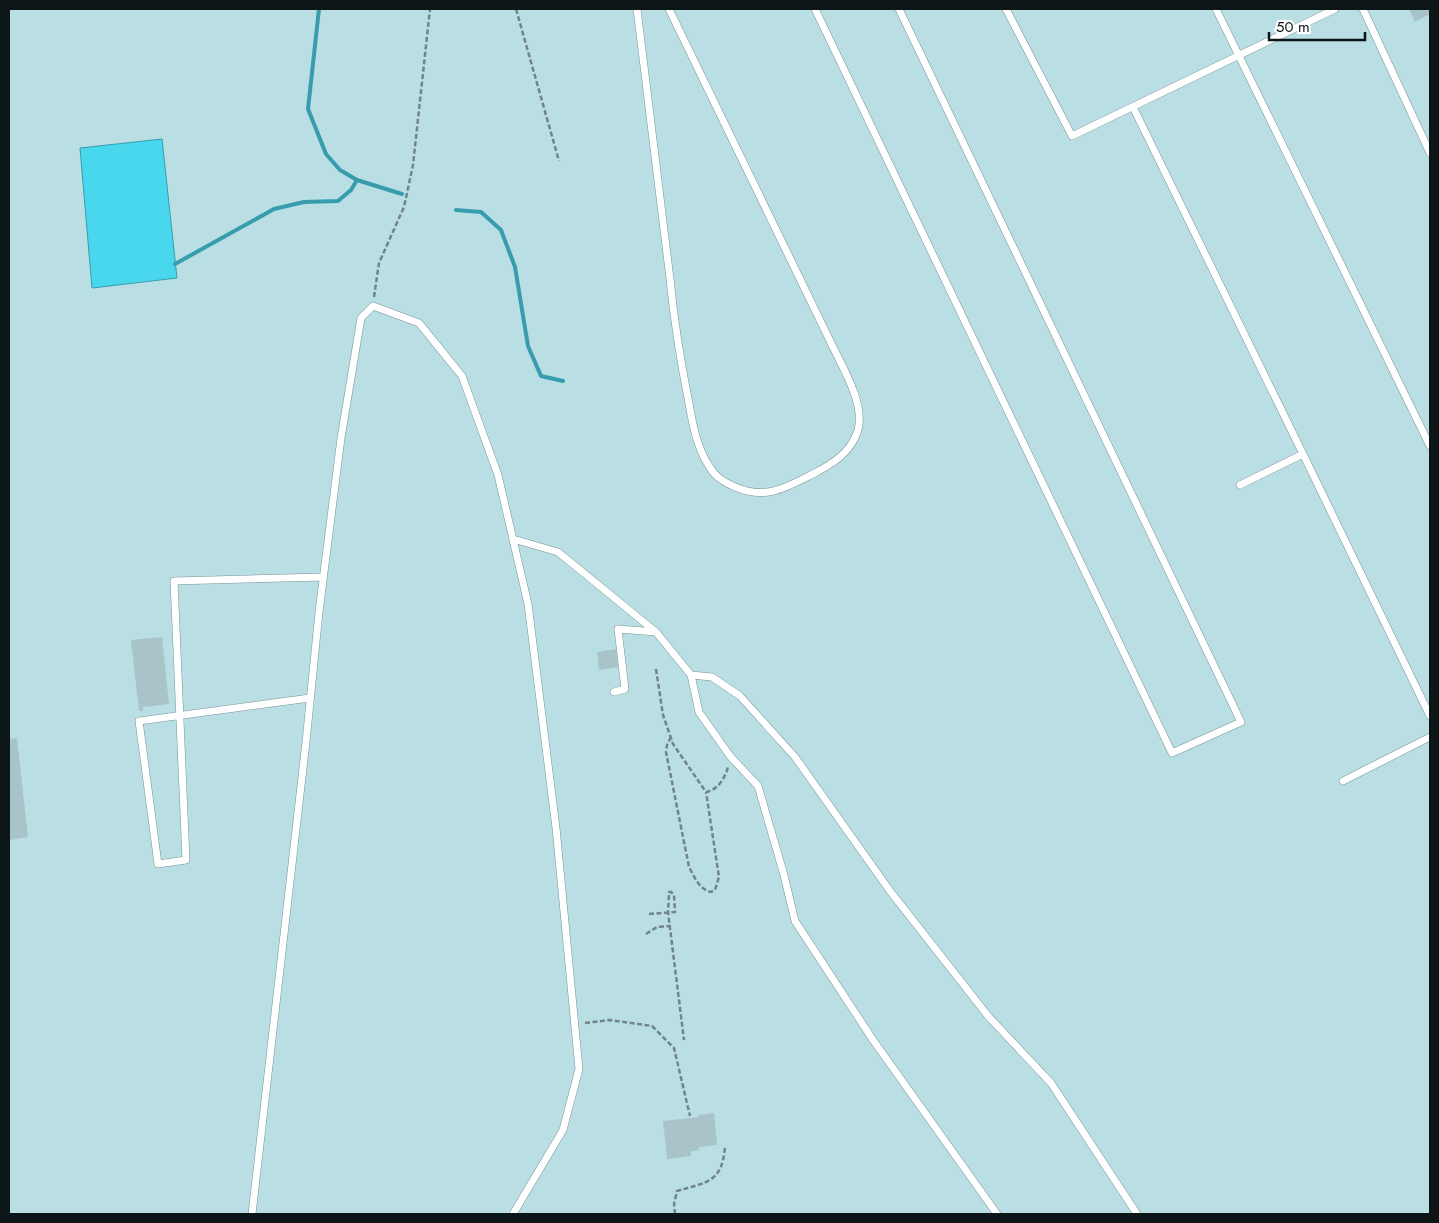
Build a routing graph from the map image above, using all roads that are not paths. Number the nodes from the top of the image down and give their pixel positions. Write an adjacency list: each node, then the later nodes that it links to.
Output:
1 (637, 9): 2 (lane)
2 (669, 9)
3 (814, 9): 4 (lane)
4 (899, 9)
5 (1006, 9): 10 (lane)
6 (1216, 9): 9 (lane)
7 (1335, 9): 9 (lane)
8 (1363, 9): 11 (lane)
9 (1239, 56): 10 (lane); 12 (lane)
10 (1133, 107): 13 (lane)
11 (1430, 152)
12 (1430, 446)
13 (1303, 454): 14 (lane); 22 (lane)
14 (1240, 485)
15 (513, 539): 16 (lane); 17 (lane); 26 (lane)
16 (323, 577): 20 (lane); 21 (lane)
17 (656, 632): 18 (lane); 19 (lane)
18 (691, 675): 27 (lane); 28 (lane)
19 (614, 692)
20 (310, 698): 21 (lane); 25 (lane)
21 (179, 716): 21 (lane)
22 (1430, 716)
23 (1430, 737): 24 (lane)
24 (1342, 781)
25 (252, 1214)
26 (513, 1214)
27 (997, 1214)
28 (1137, 1214)

